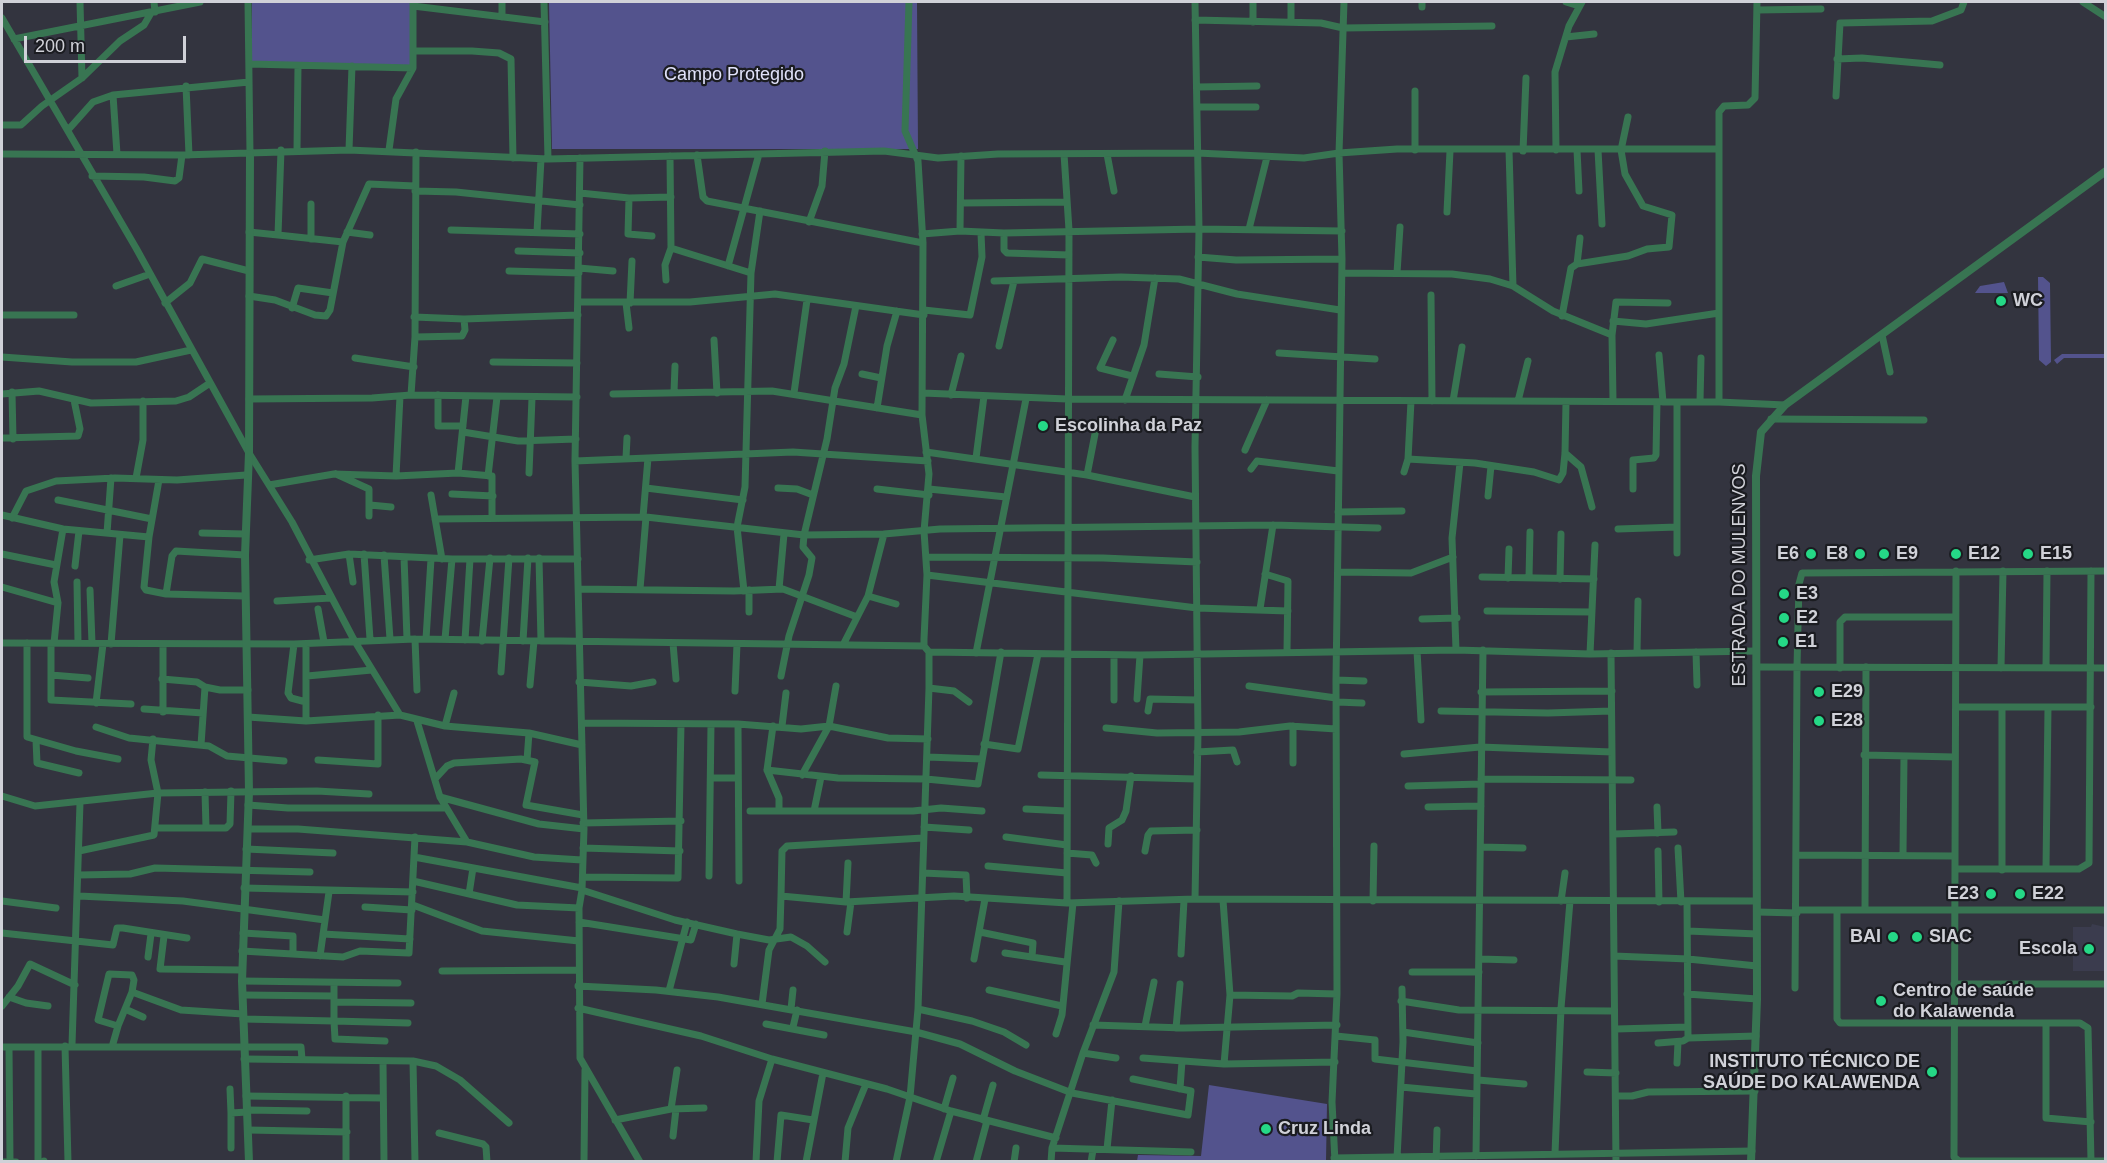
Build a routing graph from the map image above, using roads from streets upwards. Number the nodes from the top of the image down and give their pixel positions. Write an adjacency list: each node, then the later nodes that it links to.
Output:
1 (80, 2): 27 (street)
2 (154, 2): 19 (street)
3 (201, 2): 19 (street)
4 (248, 2): 35 (street)
5 (502, 2): 20 (street)
6 (544, 2): 24 (street)
7 (909, 2): 82 (street)
8 (1195, 2): 23 (street)
9 (1253, 2): 25 (street)
10 (1291, 2): 26 (street)
11 (1344, 2): 29 (street)
12 (1566, 2): 16 (street)
13 (1964, 2): 34 (street)
14 (2084, 2): 21 (street)
15 (413, 4): 20 (street); 33 (street)
16 (1580, 4): 31 (street)
17 (1757, 6): 18 (street); 55 (street)
18 (1821, 9)
19 (153, 13): 27 (street); 40 (street)
20 (502, 17): 24 (street)
21 (2106, 17)
22 (2, 18): 32 (street)
23 (1195, 20): 25 (street); 45 (street)
24 (545, 22): 87 (street)
25 (1253, 22): 26 (street)
26 (1291, 22): 29 (street)
27 (80, 24): 32 (street); 40 (street)
28 (1492, 26): 29 (street)
29 (1344, 28): 72 (street)
30 (1594, 34): 31 (street)
31 (1566, 37): 62 (street)
32 (14, 39): 49 (street)
33 (413, 51): 39 (street); 85 (street)
34 (1837, 59): 36 (street); 48 (street)
35 (249, 64): 37 (street); 42 (street)
36 (1940, 65)
37 (298, 66): 38 (street); 57 (street)
38 (352, 66): 39 (street); 58 (street)
39 (413, 68): 59 (street)
40 (82, 78): 49 (street)
41 (1526, 78): 68 (street)
42 (249, 82): 43 (street); 75 (street)
43 (186, 86): 47 (street); 79 (street)
44 (1257, 86): 45 (street)
45 (1197, 87): 50 (street)
46 (1415, 91): 60 (street)
47 (113, 94): 54 (street); 70 (street)
48 (1836, 96)
49 (50, 102): 53 (street); 54 (street)
50 (1197, 107): 51 (street); 71 (street)
51 (1256, 107)
52 (1628, 117): 65 (street)
53 (2, 124)
54 (68, 130): 74 (street)
55 (1719, 149): 65 (street); 166 (street)
56 (281, 150): 57 (street); 75 (street); 120 (street)
57 (297, 150): 58 (street)
58 (349, 150): 59 (street)
59 (389, 150): 69 (street)
60 (1414, 150): 67 (street); 72 (street)
61 (1509, 150): 67 (street); 68 (street); 151 (street)
62 (1556, 150): 63 (street); 68 (street)
63 (1577, 150): 64 (street); 92 (street)
64 (1598, 150): 65 (street); 105 (street)
65 (1621, 150): 134 (street)
66 (825, 151): 76 (street); 82 (street); 104 (street)
67 (1450, 151): 103 (street)
68 (1523, 151)
69 (416, 152): 85 (street); 90 (street)
70 (117, 153): 74 (street); 79 (street)
71 (1197, 153): 78 (street); 84 (street); 107 (street)
72 (1340, 153): 84 (street); 112 (street)
73 (2, 154): 74 (street)
74 (79, 154): 89 (street)
75 (250, 154): 79 (street); 113 (street)
76 (759, 154): 80 (street); 101 (street)
77 (1064, 154): 78 (street); 83 (street); 97 (street)
78 (1107, 154): 91 (street)
79 (185, 155): 89 (street)
80 (697, 155): 81 (street); 101 (street)
81 (670, 156): 86 (street); 94 (street)
82 (916, 156): 83 (street); 119 (street)
83 (961, 156): 98 (street)
84 (1267, 157): 108 (street)
85 (513, 158): 87 (street)
86 (580, 158): 87 (street); 93 (street)
87 (545, 159): 96 (street)
88 (2106, 171): 176 (street, ESTRADA DO MULENVOS)
89 (93, 176): 143 (street)
90 (415, 188): 96 (street); 114 (street); 171 (street)
91 (1114, 191)
92 (1579, 191)
93 (580, 193): 95 (street); 100 (street)
94 (671, 196): 95 (street); 127 (street)
95 (629, 198): 122 (street)
96 (540, 202): 100 (street); 115 (street)
97 (1067, 202): 98 (street); 110 (street)
98 (961, 203): 111 (street)
99 (311, 204): 124 (street)
100 (580, 205): 118 (street)
101 (746, 207): 102 (street); 135 (street)
102 (760, 211): 104 (street); 140 (street)
103 (1448, 212)
104 (809, 222): 126 (street)
105 (1602, 224)
106 (1400, 227): 142 (street)
107 (1199, 229): 108 (street); 110 (street); 131 (street)
108 (1249, 229): 112 (street)
109 (451, 230): 115 (street)
110 (1070, 230): 117 (street); 130 (street)
111 (960, 231): 116 (street); 119 (street)
112 (1342, 231): 132 (street)
113 (249, 232): 120 (street); 136 (street)
114 (347, 232): 121 (street); 125 (street)
115 (537, 232): 118 (street)
116 (981, 233): 117 (street); 165 (street)
117 (1004, 233): 130 (street)
118 (580, 234): 129 (street)
119 (922, 234): 126 (street)
120 (279, 235): 124 (street)
121 (370, 235)
122 (652, 236)
123 (1580, 238): 134 (street)
124 (311, 239): 125 (street)
125 (343, 242): 152 (street)
126 (923, 243): 165 (street)
127 (671, 248): 135 (street); 146 (street)
128 (518, 251): 129 (street)
129 (580, 253): 138 (street)
130 (1069, 255): 145 (street)
131 (1198, 256): 132 (street); 149 (street)
132 (1342, 259): 141 (street)
133 (632, 261): 159 (street)
134 (1577, 264): 170 (street)
135 (728, 266): 140 (street)
136 (249, 271): 154 (street); 158 (street)
137 (509, 271): 138 (street)
138 (579, 271): 139 (street); 157 (street)
139 (613, 271)
140 (751, 273): 155 (street)
141 (1342, 273): 142 (street); 163 (street)
142 (1397, 273): 151 (street)
143 (150, 274): 150 (street); 158 (street)
144 (1155, 278): 145 (street); 149 (street); 199 (street)
145 (1068, 279): 148 (street); 222 (street)
146 (666, 280)
147 (994, 281): 148 (street)
148 (1014, 281): 180 (street)
149 (1197, 281): 163 (street); 200 (street)
150 (116, 286)
151 (1513, 286): 170 (street)
152 (333, 293): 162 (street); 162 (street)
153 (1431, 295): 230 (street)
154 (249, 296): 162 (street); 220 (street)
155 (751, 296): 156 (street); 159 (street); 203 (street)
156 (807, 300): 161 (street); 207 (street)
157 (579, 302): 159 (street); 169 (street)
158 (165, 303): 182 (street)
159 (628, 303): 174 (street)
160 (1668, 303): 173 (street)
161 (856, 306): 164 (street); 234 (street)
162 (292, 308)
163 (1340, 310): 186 (street)
164 (897, 312): 165 (street); 201 (street)
165 (924, 312): 208 (street)
166 (1719, 313): 173 (street); 239 (street)
167 (2, 315): 168 (street)
168 (74, 315)
169 (579, 315): 172 (street); 193 (street)
170 (1562, 315): 175 (street)
171 (414, 317): 172 (street); 177 (street)
172 (464, 319): 177 (street)
173 (1612, 321): 175 (street)
174 (629, 328)
175 (1612, 335): 233 (street)
176 (1882, 335): 196 (street); 240 (street, ESTRADA DO MULENVOS)
177 (415, 337): 195 (street)
178 (714, 340): 206 (street)
179 (1113, 340): 199 (street)
180 (999, 346)
181 (1462, 347): 231 (street)
182 (191, 350): 187 (street); 202 (street)
183 (1279, 353): 186 (street)
184 (1659, 355): 236 (street)
185 (961, 356): 213 (street)
186 (1339, 356): 190 (street); 228 (street)
187 (2, 357)
188 (355, 358): 195 (street)
189 (1701, 358): 238 (street)
190 (1374, 359)
191 (1528, 361): 232 (street)
192 (494, 362): 193 (street)
193 (577, 363): 218 (street)
194 (675, 366): 205 (street)
195 (414, 367): 211 (street)
196 (1890, 372)
197 (862, 374): 201 (street)
198 (1159, 374): 200 (street)
199 (1132, 376): 223 (street)
200 (1198, 377): 225 (street)
201 (881, 378): 241 (street)
202 (210, 383): 227 (street); 255 (street)
203 (748, 390): 206 (street); 207 (street); 256 (street)
204 (12, 392): 209 (street); 224 (street); 250 (street)
205 (674, 392): 206 (street); 210 (street)
206 (717, 393)
207 (794, 393): 234 (street)
208 (923, 393): 213 (street); 242 (street)
209 (2, 394)
210 (613, 394)
211 (411, 395): 212 (street); 214 (street)
212 (438, 395): 215 (street); 245 (street)
213 (951, 395): 216 (street)
214 (400, 396): 220 (street); 277 (street)
215 (466, 396): 217 (street); 245 (street)
216 (984, 396): 221 (street); 261 (street)
217 (496, 397): 219 (street); 247 (street)
218 (577, 397): 219 (street); 251 (street)
219 (532, 398): 252 (street)
220 (249, 399): 255 (street)
221 (1026, 399): 222 (street); 266 (street)
222 (1067, 399): 223 (street); 269 (street)
223 (1125, 399): 225 (street)
224 (74, 400): 227 (street); 250 (street)
225 (1196, 400): 226 (street); 294 (street)
226 (1267, 400): 228 (street); 253 (street)
227 (143, 401): 280 (street)
228 (1339, 401): 229 (street); 270 (street)
229 (1411, 401): 230 (street); 262 (street)
230 (1432, 401): 231 (street)
231 (1453, 401): 232 (street)
232 (1518, 401): 235 (street)
233 (1613, 401): 235 (street); 236 (street)
234 (833, 402): 241 (street); 258 (street)
235 (1566, 402): 257 (street)
236 (1660, 402): 237 (street); 286 (street)
237 (1677, 402): 238 (street); 314 (street)
238 (1700, 402): 239 (street)
239 (1719, 402): 240 (street)
240 (1785, 405): 243 (street, ESTRADA DO MULENVOS)
241 (877, 408): 242 (street)
242 (922, 415): 254 (street)
243 (1770, 419): 244 (street); 436 (street, ESTRADA DO MULENVOS)
244 (1924, 420)
245 (463, 429): 247 (street); 272 (street)
246 (1095, 434): 275 (street)
247 (492, 435): 252 (street); 278 (street)
248 (2, 438): 250 (street)
249 (627, 438): 259 (street)
250 (13, 439)
251 (576, 439): 252 (street); 263 (street)
252 (530, 440): 273 (street)
253 (1245, 450)
254 (926, 452): 261 (street); 264 (street)
255 (249, 453): 276 (street); 282 (street)
256 (747, 453): 258 (street); 260 (street); 296 (street)
257 (1565, 453): 267 (street); 299 (street)
258 (824, 454): 264 (street); 290 (street)
259 (626, 458): 260 (street); 263 (street)
260 (648, 458): 283 (street)
261 (976, 458): 266 (street)
262 (1408, 459): 265 (street); 271 (street)
263 (575, 460): 305 (street)
264 (928, 461): 287 (street)
265 (1460, 463): 267 (street); 344 (street)
266 (1013, 464): 269 (street); 293 (street)
267 (1491, 466): 292 (street)
268 (1251, 469): 270 (street)
269 (1067, 471): 275 (street); 318 (street)
270 (1338, 471): 302 (street)
271 (1404, 472)
272 (458, 473): 277 (street); 278 (street)
273 (529, 473)
274 (334, 474): 277 (street); 282 (street); 297 (street)
275 (1087, 475): 294 (street)
276 (246, 476): 281 (street); 326 (street)
277 (396, 476)
278 (488, 476): 291 (street)
279 (111, 478): 280 (street); 300 (street); 307 (street)
280 (136, 478): 281 (street)
281 (159, 480): 309 (street)
282 (269, 485): 355 (street)
283 (645, 488): 296 (street); 306 (street)
284 (778, 488): 290 (street)
285 (877, 489): 287 (street)
286 (1633, 489)
287 (929, 492): 293 (street); 322 (street)
288 (452, 494): 291 (street)
289 (431, 495): 310 (street)
290 (813, 495): 331 (street)
291 (494, 496): 308 (street)
292 (1488, 496)
293 (1006, 497): 320 (street)
294 (1195, 497): 312 (street)
295 (58, 500): 300 (street)
296 (743, 500): 315 (street)
297 (369, 505): 298 (street); 304 (street)
298 (391, 507)
299 (1592, 507)
300 (110, 509): 309 (street); 324 (street)
301 (1402, 511): 302 (street)
302 (1338, 512): 313 (street)
303 (2, 515): 307 (street)
304 (369, 516)
305 (578, 516): 306 (street); 308 (street); 354 (street)
306 (644, 517): 315 (street); 378 (street)
307 (12, 518): 317 (street)
308 (492, 518): 310 (street)
309 (152, 519): 332 (street)
310 (435, 519): 351 (street)
311 (1273, 525): 312 (street); 313 (street); 365 (street)
312 (1196, 527): 318 (street); 356 (street)
313 (1338, 527): 316 (street); 364 (street)
314 (1677, 527): 319 (street); 337 (street)
315 (737, 528): 327 (street); 380 (street)
316 (1378, 528)
317 (63, 529): 321 (street); 357 (street)
318 (1068, 529): 320 (street); 349 (street)
319 (1618, 529)
320 (1000, 530): 322 (street); 343 (street)
321 (79, 531): 324 (street); 358 (street)
322 (924, 531): 328 (street); 342 (street)
323 (1530, 532): 369 (street)
324 (107, 533): 330 (street)
325 (202, 533): 326 (street)
326 (245, 534): 338 (street)
327 (783, 534): 331 (street); 376 (street)
328 (884, 534): 331 (street); 385 (street)
329 (1561, 534): 370 (street)
330 (120, 535): 332 (street); 423 (street)
331 (804, 536): 383 (street)
332 (149, 537): 382 (street)
333 (1595, 545): 371 (street)
334 (1509, 549): 368 (street)
335 (2, 554): 357 (street)
336 (364, 554): 339 (street); 340 (street); 402 (street)
337 (1677, 554)
338 (244, 555): 382 (street); 384 (street)
339 (349, 555): 355 (street); 373 (street)
340 (384, 555): 341 (street); 403 (street)
341 (404, 557): 350 (street); 404 (street)
342 (927, 557): 343 (street); 366 (street)
343 (994, 557): 349 (street); 374 (street)
344 (1453, 557): 364 (street); 400 (street)
345 (490, 558): 346 (street); 353 (street); 409 (street)
346 (509, 558): 347 (street); 410 (street)
347 (528, 558): 348 (street); 414 (street)
348 (539, 558): 354 (street); 411 (street)
349 (1069, 558): 356 (street); 381 (street)
350 (431, 559): 351 (street); 405 (street)
351 (442, 559): 352 (street)
352 (452, 559): 353 (street); 406 (street)
353 (470, 559): 408 (street)
354 (578, 559): 377 (street)
355 (309, 560): 386 (street)
356 (1197, 562): 391 (street)
357 (56, 565): 389 (street)
358 (75, 566)
359 (1956, 571): 360 (street); 399 (street); 449 (street)
360 (2003, 571): 361 (street); 453 (street)
361 (2047, 571): 362 (street); 454 (street)
362 (2091, 571): 363 (street); 455 (street)
363 (2106, 571)
364 (1339, 572): 433 (street)
365 (1265, 574): 393 (street); 394 (street)
366 (927, 575): 374 (street); 430 (street)
367 (1482, 577): 368 (street)
368 (1508, 578): 369 (street)
369 (1529, 578): 370 (street)
370 (1560, 579): 371 (street)
371 (1594, 579): 397 (street)
372 (77, 582): 420 (street)
373 (353, 582)
374 (990, 583): 381 (street); 439 (street)
375 (2, 587): 389 (street)
376 (779, 588): 380 (street); 383 (street)
377 (579, 589): 378 (street); 412 (street)
378 (639, 589): 380 (street)
379 (90, 590): 421 (street)
380 (746, 590): 396 (street)
381 (1070, 593): 391 (street); 440 (street)
382 (166, 594): 384 (street)
383 (802, 594): 398 (street); 428 (street)
384 (245, 596): 429 (street)
385 (868, 596): 390 (street); 398 (street)
386 (331, 598): 387 (street); 407 (street)
387 (277, 601)
388 (1638, 601): 442 (street)
389 (58, 603): 417 (street)
390 (896, 604)
391 (1197, 608): 393 (street); 444 (street)
392 (318, 609): 413 (street)
393 (1260, 609): 394 (street)
394 (1288, 611): 432 (street)
395 (1488, 611): 397 (street)
396 (749, 612)
397 (1592, 612): 445 (street)
398 (857, 617): 419 (street)
399 (1955, 617): 450 (street); 452 (street)
400 (1456, 618): 401 (street); 431 (street)
401 (1422, 619)
402 (370, 639): 403 (street); 407 (street)
403 (390, 639): 404 (street)
404 (411, 639): 405 (street); 476 (street)
405 (426, 639): 406 (street)
406 (445, 639): 408 (street)
407 (354, 640): 413 (street); 457 (street)
408 (465, 640): 409 (street)
409 (482, 641): 410 (street)
410 (504, 641): 414 (street); 458 (street)
411 (537, 641): 412 (street); 414 (street); 469 (street)
412 (579, 641): 418 (street); 467 (street)
413 (324, 642): 426 (street)
414 (523, 642)
415 (2, 643): 416 (street)
416 (27, 643): 417 (street); 523 (street)
417 (53, 643): 420 (street); 459 (street)
418 (673, 643): 427 (street); 464 (street)
419 (844, 643): 428 (street); 430 (street)
420 (78, 644): 421 (street)
421 (92, 644): 422 (street)
422 (103, 644): 423 (street); 488 (street)
423 (111, 644): 424 (street)
424 (163, 644): 429 (street); 463 (street)
425 (294, 644): 426 (street); 429 (street); 486 (street)
426 (306, 644): 460 (street)
427 (737, 644): 428 (street); 477 (street)
428 (787, 644): 461 (street)
429 (247, 645): 475 (street)
430 (926, 649): 439 (street); 474 (street)
431 (1456, 650): 434 (street); 435 (street)
432 (1287, 651): 433 (street); 444 (street)
433 (1337, 651): 434 (street); 465 (street)
434 (1417, 651): 505 (street)
435 (1483, 651): 445 (street); 479 (street)
436 (1756, 651): 438 (street); 448 (street, ESTRADA DO MULENVOS)
437 (1001, 652): 439 (street); 443 (street); 525 (street)
438 (1696, 652): 442 (street); 470 (street)
439 (976, 653)
440 (1069, 653): 443 (street); 446 (street); 546 (street)
441 (1611, 653): 442 (street); 445 (street); 478 (street)
442 (1637, 653)
443 (1038, 654): 525 (street)
444 (1197, 654): 447 (street); 484 (street)
445 (1590, 654)
446 (1114, 655): 447 (street); 483 (street)
447 (1140, 655): 482 (street)
448 (1757, 667): 449 (street); 649 (street, ESTRADA DO MULENVOS)
449 (1797, 667): 450 (street); 608 (street)
450 (1840, 668): 451 (street)
451 (1866, 668): 452 (street); 532 (street)
452 (1956, 668): 453 (street); 491 (street)
453 (2001, 668): 454 (street)
454 (2046, 668): 455 (street)
455 (2090, 668): 456 (street); 493 (street)
456 (2106, 668)
457 (372, 670): 460 (street); 503 (street)
458 (501, 672)
459 (51, 675): 462 (street); 488 (street)
460 (306, 676): 486 (street)
461 (781, 676)
462 (88, 678)
463 (162, 679): 473 (street); 500 (street)
464 (676, 679)
465 (1336, 681): 466 (street); 485 (street)
466 (1364, 681)
467 (579, 682): 468 (street); 508 (street)
468 (653, 682)
469 (530, 685)
470 (1697, 685)
471 (836, 686): 515 (street)
472 (1249, 686): 485 (street)
473 (205, 687): 475 (street); 501 (street)
474 (930, 688): 487 (street); 522 (street)
475 (248, 690): 504 (street)
476 (417, 690)
477 (735, 691)
478 (1612, 691): 479 (street); 499 (street)
479 (1481, 692): 498 (street)
480 (454, 693): 512 (street)
481 (786, 693): 514 (street)
482 (1137, 699)
483 (1114, 700)
484 (1197, 700): 496 (street); 521 (street)
485 (1336, 700): 489 (street); 519 (street)
486 (306, 702): 507 (street)
487 (969, 702)
488 (96, 703): 490 (street)
489 (1362, 703)
490 (131, 704)
491 (1956, 707): 494 (street); 535 (street)
492 (2048, 707): 493 (street); 494 (street); 621 (street)
493 (2091, 707): 621 (street)
494 (2002, 708): 620 (street)
495 (144, 710): 500 (street)
496 (1148, 711)
497 (1441, 711): 498 (street)
498 (1481, 711): 499 (street); 528 (street)
499 (1611, 711): 530 (street)
500 (163, 712): 501 (street)
501 (203, 713): 526 (street)
502 (378, 715): 503 (street); 507 (street); 539 (street)
503 (400, 715): 506 (street)
504 (248, 717): 507 (street); 538 (street)
505 (1420, 720)
506 (417, 721): 512 (street); 551 (street)
507 (306, 722)
508 (582, 723): 509 (street); 527 (street)
509 (681, 724): 510 (street); 581 (street)
510 (711, 724): 511 (street); 552 (street)
511 (738, 724): 513 (street); 553 (street)
512 (445, 726): 520 (street)
513 (773, 726): 514 (street); 544 (street)
514 (782, 726): 515 (street)
515 (829, 726): 522 (street); 547 (street)
516 (1293, 726): 519 (street); 521 (street); 543 (street)
517 (96, 727): 524 (street)
518 (1106, 728): 521 (street)
519 (1336, 729): 646 (street)
520 (529, 732): 527 (street); 540 (street)
521 (1198, 733): 529 (street)
522 (928, 739): 534 (street)
523 (36, 740): 536 (street); 545 (street)
524 (153, 740): 526 (street); 563 (street)
525 (984, 744): 537 (street)
526 (201, 745): 538 (street)
527 (582, 745): 580 (street)
528 (1480, 747): 530 (street); 531 (street); 558 (street)
529 (1197, 752): 542 (street); 555 (street)
530 (1612, 752): 556 (street)
531 (1404, 754)
532 (1864, 755): 533 (street); 610 (street)
533 (1904, 756): 535 (street); 609 (street)
534 (927, 757): 537 (street); 554 (street)
535 (1955, 757): 611 (street)
536 (118, 759)
537 (982, 759): 554 (street)
538 (249, 760): 541 (street); 562 (street)
539 (318, 760)
540 (527, 760): 551 (street); 580 (street)
541 (284, 761)
542 (1237, 762)
543 (1293, 763)
544 (767, 770): 547 (street); 575 (street)
545 (79, 773)
546 (1068, 773): 548 (street); 549 (street); 579 (street)
547 (802, 775): 550 (street)
548 (1041, 775)
549 (1131, 776): 555 (street); 595 (street)
550 (821, 777): 554 (street); 577 (street)
551 (435, 778): 566 (street)
552 (711, 778): 553 (street); 627 (street)
553 (738, 778): 630 (street)
554 (926, 779): 573 (street)
555 (1196, 779): 587 (street)
556 (1613, 780): 557 (street); 558 (street); 590 (street)
557 (1631, 780)
558 (1481, 781): 559 (street); 569 (street)
559 (1408, 786)
560 (231, 791): 561 (street); 562 (street); 584 (street)
561 (205, 792): 563 (street); 584 (street)
562 (249, 792): 564 (street); 568 (street)
563 (158, 793): 567 (street); 583 (street)
564 (369, 794)
565 (2, 796): 567 (street)
566 (440, 797): 572 (street); 580 (street)
567 (80, 803): 605 (street)
568 (248, 805): 572 (street); 585 (street)
569 (1481, 806): 570 (street); 597 (street)
570 (1428, 807)
571 (1657, 807): 589 (street)
572 (445, 808): 594 (street)
573 (924, 809): 577 (street); 578 (street); 582 (street)
574 (1026, 809): 579 (street)
575 (779, 810): 576 (street); 577 (street)
576 (750, 811)
577 (814, 811)
578 (982, 811)
579 (1066, 811): 602 (street)
580 (583, 822): 581 (street); 598 (street)
581 (681, 822): 606 (street)
582 (924, 827): 586 (street); 593 (street)
583 (156, 828): 584 (street); 605 (street)
584 (206, 828)
585 (248, 829): 591 (street); 601 (street)
586 (969, 830)
587 (1197, 830): 603 (street); 641 (street)
588 (1674, 832): 589 (street)
589 (1658, 833): 590 (street)
590 (1614, 834): 656 (street)
591 (415, 837): 594 (street); 612 (street)
592 (1006, 837): 602 (street)
593 (923, 838): 623 (street); 637 (street)
594 (467, 842): 613 (street)
595 (1108, 844)
596 (1374, 846): 647 (street)
597 (1481, 847): 599 (street); 651 (street)
598 (583, 848): 606 (street); 613 (street)
599 (1523, 848)
600 (1678, 848): 654 (street)
601 (246, 849): 607 (street); 619 (street)
602 (1067, 849): 615 (street); 624 (street)
603 (1145, 850)
604 (1658, 850): 653 (street)
605 (79, 851): 626 (street)
606 (680, 851): 628 (street)
607 (333, 853)
608 (1797, 855): 610 (street); 666 (street)
609 (1903, 855): 610 (street); 611 (street)
610 (1864, 856): 663 (street)
611 (1955, 856): 618 (street)
612 (414, 857): 617 (street); 629 (street)
613 (582, 860): 628 (street)
614 (848, 863): 650 (street)
615 (1096, 863)
616 (988, 866): 624 (street)
617 (472, 868): 632 (street); 635 (street)
618 (1955, 869): 620 (street); 664 (street)
619 (244, 870): 622 (street); 626 (street); 631 (street)
620 (2002, 870): 621 (street)
621 (2046, 870)
622 (310, 872)
623 (923, 873): 638 (street); 639 (street)
624 (1067, 873): 655 (street)
625 (1565, 873): 648 (street)
626 (79, 875): 636 (street)
627 (709, 876)
628 (583, 877): 632 (street)
629 (413, 881): 634 (street); 635 (street)
630 (739, 881)
631 (244, 888): 633 (street); 661 (street)
632 (582, 889): 660 (street); 669 (street)
633 (329, 892): 634 (street); 668 (street)
634 (413, 892): 659 (street)
635 (469, 894): 660 (street)
636 (79, 896): 661 (street); 689 (street)
637 (781, 896): 650 (street); 686 (street)
638 (923, 897): 639 (street); 650 (street); 743 (street)
639 (967, 898): 640 (street)
640 (985, 899): 655 (street); 675 (street)
641 (1196, 899): 642 (street); 643 (street)
642 (1184, 900): 645 (street); 693 (street)
643 (1223, 900): 646 (street); 729 (street)
644 (2, 901): 658 (street)
645 (1119, 901): 655 (street); 753 (street)
646 (1337, 901): 647 (street); 726 (street)
647 (1373, 901): 651 (street)
648 (1561, 901): 651 (street); 652 (street)
649 (1757, 901): 654 (street); 667 (street, ESTRADA DO MULENVOS)
650 (848, 902): 674 (street)
651 (1482, 902): 699 (street)
652 (1570, 902): 656 (street); 740 (street)
653 (1659, 902): 654 (street); 656 (street)
654 (1684, 902): 673 (street)
655 (1070, 903): 703 (street)
656 (1615, 903): 695 (street)
657 (365, 907): 659 (street)
658 (56, 908)
659 (413, 908): 687 (street); 688 (street)
660 (579, 908): 670 (street)
661 (244, 909): 668 (street); 677 (street)
662 (1837, 910): 663 (street); 666 (street); 750 (street)
663 (1865, 910): 664 (street)
664 (1954, 910): 665 (street); 716 (street)
665 (2106, 910)
666 (1797, 911): 667 (street); 720 (street)
667 (1757, 912): 681 (street, ESTRADA DO MULENVOS)
668 (325, 920): 679 (street)
669 (675, 920): 671 (street); 682 (street)
670 (579, 922): 682 (street); 688 (street)
671 (687, 922): 672 (street); 685 (street)
672 (696, 924): 680 (street); 685 (street)
673 (1688, 931): 681 (street); 700 (street)
674 (848, 932)
675 (980, 932): 697 (street); 698 (street)
676 (2, 933): 689 (street)
677 (243, 933): 690 (street); 692 (street)
678 (151, 934): 683 (street); 689 (street); 696 (street)
679 (323, 934): 687 (street); 694 (street)
680 (737, 934): 686 (street); 704 (street)
681 (1757, 934): 705 (street, ESTRADA DO MULENVOS)
682 (671, 935): 685 (street)
683 (164, 936): 684 (street); 706 (street)
684 (187, 938)
685 (682, 938): 724 (street)
686 (778, 938): 702 (street); 735 (street)
687 (410, 939): 694 (street)
688 (579, 941): 707 (street)
689 (77, 942): 718 (street)
690 (242, 951): 692 (street); 706 (street)
691 (1005, 953): 697 (street)
692 (293, 954): 694 (street)
693 (1181, 954)
694 (320, 956)
695 (1614, 956): 700 (street); 745 (street)
696 (148, 957)
697 (1032, 957): 703 (street)
698 (974, 959)
699 (1480, 959): 701 (street); 710 (street)
700 (1688, 959): 705 (street); 727 (street)
701 (1514, 960)
702 (825, 962)
703 (1065, 962): 738 (street)
704 (734, 964)
705 (1757, 966): 732 (street, ESTRADA DO MULENVOS)
706 (242, 970): 711 (street)
707 (578, 970): 708 (street); 719 (street)
708 (442, 971)
709 (1412, 972): 710 (street)
710 (1479, 972): 744 (street)
711 (242, 981): 713 (street); 728 (street)
712 (1154, 982): 756 (street)
713 (334, 983): 714 (street); 731 (street)
714 (398, 983)
715 (1180, 984): 760 (street)
716 (1954, 984): 717 (street); 750 (street)
717 (2106, 984)
718 (75, 985): 730 (street); 773 (street)
719 (578, 986): 724 (street); 739 (street)
720 (1795, 988)
721 (1402, 989): 733 (street)
722 (793, 990): 742 (street)
723 (989, 990): 738 (street)
724 (669, 991): 735 (street)
725 (132, 992): 741 (street); 746 (street); 755 (street)
726 (1337, 994): 729 (street); 754 (street)
727 (1687, 994): 732 (street); 759 (street)
728 (243, 995): 731 (street); 746 (street)
729 (1230, 995): 758 (street)
730 (9, 997): 736 (street); 737 (street)
731 (334, 999): 734 (street); 748 (street)
732 (1757, 999): 767 (street, ESTRADA DO MULENVOS)
733 (1401, 1001): 744 (street); 763 (street)
734 (411, 1003)
735 (762, 1004): 742 (street)
736 (2, 1005)
737 (48, 1006)
738 (1062, 1006): 764 (street)
739 (578, 1008): 784 (street); 792 (street)
740 (1561, 1008): 744 (street); 745 (street); 840 (street)
741 (126, 1009): 747 (street); 755 (street)
742 (794, 1009): 757 (street); 762 (street)
743 (918, 1009): 762 (street); 774 (street)
744 (1476, 1010): 771 (street)
745 (1614, 1011): 761 (street)
746 (243, 1016): 748 (street); 778 (street)
747 (143, 1017)
748 (334, 1021): 749 (street); 769 (street)
749 (408, 1023)
750 (1954, 1023): 751 (street); 876 (street)
751 (2046, 1023): 825 (street); 825 (street)
752 (765, 1024): 757 (street)
753 (1093, 1024): 756 (street); 779 (street)
754 (1336, 1025): 758 (street); 766 (street)
755 (118, 1026): 777 (street)
756 (1145, 1026): 760 (street)
757 (793, 1027): 765 (street)
758 (1227, 1027): 760 (street); 791 (street)
759 (1688, 1027): 761 (street); 768 (street)
760 (1176, 1028)
761 (1616, 1029): 797 (street)
762 (916, 1032): 808 (street); 813 (street)
763 (1402, 1032): 771 (street); 789 (street)
764 (1056, 1034)
765 (824, 1035)
766 (1336, 1036): 788 (street); 789 (street)
767 (1756, 1036): 768 (street); 807 (street, ESTRADA DO MULENVOS)
768 (1688, 1038): 770 (street)
769 (385, 1041)
770 (1678, 1042): 772 (street); 790 (street)
771 (1478, 1043): 794 (street)
772 (1658, 1043)
773 (69, 1046): 776 (street); 777 (street); 855 (street)
774 (1026, 1046)
775 (5, 1047): 776 (street); 850 (street)
776 (38, 1047): 853 (street)
777 (112, 1047): 778 (street)
778 (243, 1049): 782 (street); 783 (street)
779 (1083, 1053): 780 (street); 808 (street)
780 (1116, 1058)
781 (1143, 1058): 787 (street)
782 (244, 1059): 783 (street); 810 (street)
783 (302, 1059): 785 (street)
784 (772, 1059): 796 (street); 863 (street)
785 (383, 1061): 786 (street); 814 (street)
786 (413, 1061): 826 (street); 859 (street)
787 (1182, 1061): 791 (street); 806 (street)
788 (1335, 1062): 791 (street); 848 (street)
789 (1402, 1062): 794 (street); 804 (street)
790 (1677, 1063)
791 (1224, 1064)
792 (585, 1068): 822 (street); 861 (street)
793 (677, 1070): 817 (street)
794 (1477, 1071): 800 (street)
795 (1587, 1072): 797 (street)
796 (823, 1073): 801 (street); 823 (street)
797 (1616, 1073): 812 (street)
798 (953, 1078): 818 (street)
799 (1133, 1079): 806 (street)
800 (1478, 1080): 802 (street); 809 (street)
801 (866, 1084): 813 (street); 866 (street)
802 (1524, 1084)
803 (993, 1085): 824 (street)
804 (1401, 1087): 809 (street); 845 (street)
805 (230, 1089): 821 (street)
806 (1180, 1089): 815 (street)
807 (1755, 1091): 812 (street); 838 (street, ESTRADA DO MULENVOS)
808 (1072, 1093): 815 (street); 832 (street)
809 (1476, 1094): 843 (street)
810 (246, 1096): 811 (street); 819 (street)
811 (346, 1096): 814 (street); 829 (street)
812 (1617, 1096): 844 (street)
813 (910, 1097): 818 (street); 867 (street)
814 (381, 1098): 858 (street)
815 (1112, 1100): 836 (street)
816 (704, 1108): 817 (street)
817 (674, 1109): 822 (street); 831 (street)
818 (947, 1110): 824 (street); 868 (street)
819 (247, 1111): 820 (street); 821 (street); 827 (street)
820 (307, 1111)
821 (231, 1113): 833 (street)
822 (615, 1120): 862 (street)
823 (813, 1120): 864 (street); 865 (street)
824 (985, 1121): 832 (street); 869 (street)
825 (2091, 1122): 876 (street)
826 (509, 1123)
827 (248, 1130): 829 (street); 856 (street)
828 (1437, 1130): 846 (street)
829 (347, 1132): 857 (street)
830 (439, 1133): 860 (street)
831 (673, 1136)
832 (1056, 1138): 835 (street)
833 (231, 1148)
834 (1016, 1148): 870 (street)
835 (1052, 1148): 837 (street); 871 (street)
836 (1107, 1149): 837 (street); 839 (street)
837 (1093, 1150): 872 (street)
838 (1752, 1151): 842 (street); 875 (street, ESTRADA DO MULENVOS)
839 (1191, 1152)
840 (1555, 1153): 841 (street); 847 (street)
841 (1564, 1153): 844 (street); 873 (street)
842 (1673, 1153): 844 (street); 874 (street)
843 (1476, 1156): 846 (street); 847 (street)
844 (1616, 1157)
845 (1397, 1158): 846 (street); 848 (street)
846 (1437, 1159)
847 (1486, 1159)
848 (1334, 1160)
849 (2, 1161): 850 (street)
850 (10, 1161): 851 (street)
851 (16, 1161)
852 (32, 1161): 853 (street)
853 (38, 1161): 854 (street)
854 (44, 1161)
855 (68, 1161)
856 (249, 1161)
857 (346, 1161)
858 (384, 1161)
859 (415, 1161)
860 (487, 1161)
861 (584, 1161)
862 (640, 1161)
863 (756, 1161)
864 (777, 1161)
865 (806, 1161)
866 (845, 1161)
867 (896, 1161)
868 (936, 1161)
869 (976, 1161)
870 (1014, 1161)
871 (1051, 1161)
872 (1091, 1161)
873 (1562, 1161)
874 (1671, 1161)
875 (1751, 1161)
876 (2091, 1161): 877 (street)
877 (2106, 1161)

